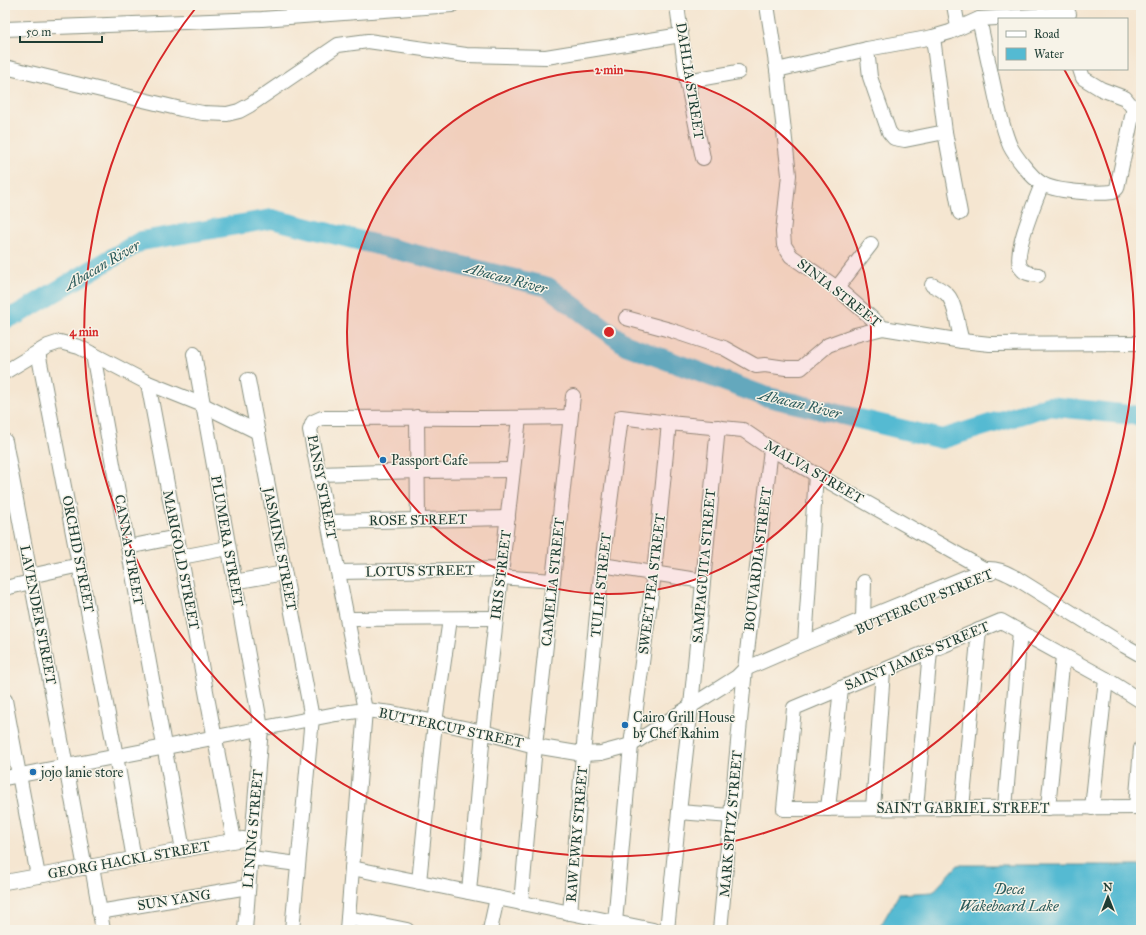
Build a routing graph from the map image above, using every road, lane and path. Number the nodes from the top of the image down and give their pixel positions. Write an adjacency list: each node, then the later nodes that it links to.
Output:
1 (452, 5): 8 (street)
2 (677, 5): 9 (street, DAHLIA STREET)
3 (767, 5): 13 (street, SINIA STREET)
4 (954, 5): 7 (street)
5 (1069, 13): 6 (street)
6 (979, 19): 7 (street); 20 (street)
7 (958, 27): 10 (street)
8 (5, 29)
9 (681, 35): 12 (street); 16 (street, DAHLIA STREET)
10 (932, 37): 11 (street); 18 (street)
11 (867, 49): 13 (street); 18 (street)
12 (5, 68)
13 (777, 70): 25 (street, SINIA STREET)
14 (1080, 70): 17 (street)
15 (738, 72): 16 (street)
16 (687, 81): 19 (street, DAHLIA STREET)
17 (1137, 112): 20 (street)
18 (945, 132): 21 (street)
19 (702, 158)
20 (1042, 184): 23 (street)
21 (960, 213)
22 (871, 244): 25 (street)
23 (1038, 275)
24 (932, 285): 28 (street)
25 (837, 288): 27 (street, SINIA STREET)
26 (626, 318): 27 (street)
27 (883, 328): 28 (street, SINIA STREET)
28 (962, 341): 29 (street, SINIA STREET)
29 (1141, 343)
30 (38, 352): 31 (street); 33 (street); 58 (street, ORCHID STREET)
31 (93, 354): 35 (street); 55 (street, CANNA STREET)
32 (194, 354): 37 (street, PLUMERA STREET)
33 (5, 372)
34 (248, 380): 44 (street, JASMINE STREET)
35 (148, 382): 37 (street); 54 (street, MARIGOLD STREET)
36 (573, 396): 39 (street, CAMELIA STREET)
37 (203, 405): 44 (street); 56 (street, PLUMERA STREET)
38 (417, 417): 41 (street, PANSY STREET); 48 (street); 49 (street, PANSY STREET)
39 (570, 417): 41 (street, PANSY STREET); 66 (street, CAMELIA STREET)
40 (621, 417): 42 (street, MALVA STREET); 59 (street, TULIP STREET)
41 (519, 418): 47 (street, IRIS STREET)
42 (669, 423): 43 (street, MALVA STREET); 64 (street, SWEET PEA STREET)
43 (718, 427): 46 (street, MALVA STREET); 67 (street, SAMPAGUITA STREET)
44 (258, 432): 62 (street, JASMINE STREET)
45 (5, 441): 65 (street, LAVENDER STREET)
46 (771, 449): 50 (street, MALVA STREET); 82 (street, BOUVARDIA STREET)
47 (513, 470): 48 (street); 51 (street, IRIS STREET)
48 (418, 471): 49 (street); 52 (street)
49 (319, 474): 53 (street, PANSY STREET)
50 (816, 474): 60 (street, MALVA STREET); 77 (street)
51 (508, 518): 52 (street, ROSE STREET); 63 (street, IRIS STREET)
52 (418, 520): 53 (street, ROSE STREET)
53 (328, 522): 61 (street, PANSY STREET)
54 (177, 537): 55 (street); 57 (street, MARIGOLD STREET)
55 (128, 547): 96 (street, CANNA STREET)
56 (228, 548): 57 (street); 68 (street, PLUMERA STREET)
57 (181, 557): 93 (street, MARIGOLD STREET)
58 (80, 565): 65 (street); 99 (street, ORCHID STREET)
59 (602, 565): 64 (street); 98 (street, TULIP STREET)
60 (993, 571): 74 (street, BUTTERCUP STREET); 79 (street, MALVA STREET); 82 (street, BUTTERCUP STREET)
61 (339, 572): 63 (street, LOTUS STREET); 72 (street, PANSY STREET)
62 (284, 573): 68 (street); 89 (street, JASMINE STREET)
63 (501, 573): 66 (street, LOTUS STREET); 71 (street, IRIS STREET)
64 (654, 574): 67 (street); 94 (street, SWEET PEA STREET)
65 (31, 579): 70 (street); 100 (street, LAVENDER STREET)
66 (553, 581): 95 (street, CAMELIA STREET)
67 (703, 581): 87 (street, SAMPAGUITA STREET)
68 (234, 582): 91 (street, PLUMERA STREET)
69 (864, 582): 74 (street)
70 (5, 588)
71 (496, 618): 73 (street); 92 (street, IRIS STREET)
72 (348, 619): 73 (street); 88 (street, PANSY STREET)
73 (450, 619): 90 (street)
74 (863, 619): 77 (street, BUTTERCUP STREET)
75 (979, 630): 76 (street, SAINT JAMES STREET); 78 (street, SAINT JAMES STREET); 106 (street)
76 (1020, 631): 80 (street, SAINT JAMES STREET); 107 (street)
77 (805, 643): 82 (street, BUTTERCUP STREET)
78 (930, 651): 81 (street, SAINT JAMES STREET); 105 (street)
79 (1141, 655)
80 (1063, 656): 83 (street, SAINT JAMES STREET); 108 (street)
81 (883, 671): 84 (street, SAINT JAMES STREET); 104 (street)
82 (742, 674): 87 (street, BUTTERCUP STREET); 113 (street, MARK SPITZ STREET)
83 (1106, 679): 86 (street, SAINT JAMES STREET); 109 (street)
84 (841, 688): 110 (street, SAINT JAMES STREET); 111 (street)
85 (5, 700): 101 (street)
86 (1141, 701)
87 (691, 706): 94 (street, BUTTERCUP STREET); 112 (street, SAMPAGUITA STREET)
88 (366, 710): 89 (street, BUTTERCUP STREET); 90 (street, BUTTERCUP STREET); 121 (street, PANSY STREET)
89 (312, 718): 91 (street, BUTTERCUP STREET); 119 (street, JASMINE STREET)
90 (436, 722): 92 (street, BUTTERCUP STREET); 124 (street)
91 (262, 728): 93 (street, BUTTERCUP STREET); 114 (street, LI NING STREET)
92 (483, 732): 95 (street, BUTTERCUP STREET); 126 (street, IRIS STREET)
93 (216, 737): 96 (street, BUTTERCUP STREET); 115 (street, MARIGOLD STREET)
94 (632, 745): 98 (street, BUTTERCUP STREET); 131 (street, SWEET PEA STREET)
95 (535, 746): 98 (street, BUTTERCUP STREET); 128 (street, CAMELIA STREET)
96 (166, 747): 99 (street, BUTTERCUP STREET); 116 (street, CANNA STREET)
97 (1141, 748): 103 (street)
98 (583, 754): 130 (street, RAW EWRY STREET)
99 (116, 756): 100 (street, BUTTERCUP STREET); 118 (street, ORCHID STREET)
100 (66, 766): 101 (street, BUTTERCUP STREET); 120 (street, LAVENDER STREET)
101 (20, 775): 102 (street, BUTTERCUP STREET); 122 (street)
102 (5, 778)
103 (1138, 807): 109 (street, SAINT GABRIEL STREET)
104 (874, 808): 105 (street, SAINT GABRIEL STREET); 111 (street, SAINT GABRIEL STREET)
105 (916, 808): 106 (street, SAINT GABRIEL STREET)
106 (962, 808): 107 (street, SAINT GABRIEL STREET)
107 (1005, 808): 108 (street, SAINT GABRIEL STREET)
108 (1048, 808): 109 (street, SAINT GABRIEL STREET)
109 (1092, 808)
110 (784, 809): 111 (street, SAINT GABRIEL STREET)
111 (828, 809)
112 (678, 812): 113 (street); 140 (street, SAMPAGUITA STREET)
113 (731, 816): 141 (street, MARK SPITZ STREET)
114 (252, 837): 115 (street, GEORG HACKL STREET); 117 (street, LI NING STREET)
115 (234, 840): 116 (street, GEORG HACKL STREET)
116 (183, 850): 118 (street, GEORG HACKL STREET)
117 (251, 858): 119 (street); 125 (street, LI NING STREET)
118 (134, 859): 120 (street, GEORG HACKL STREET)
119 (298, 864): 136 (street, JASMINE STREET)
120 (88, 867): 122 (street, GEORG HACKL STREET); 129 (street, LAVENDER STREET)
121 (352, 868): 124 (street); 132 (street, PANSY STREET)
122 (38, 876): 123 (street, GEORG HACKL STREET)
123 (5, 882)
124 (419, 882): 126 (street)
125 (248, 887): 129 (street, SUN YANG); 135 (street, LI NING STREET)
126 (469, 892): 127 (street)
127 (497, 898): 128 (street); 138 (street)
128 (521, 903): 130 (street)
129 (100, 912): 134 (street, LAVENDER STREET)
130 (570, 913): 133 (street)
131 (615, 922): 133 (street); 139 (street)
132 (348, 924): 137 (street)
133 (595, 924)
134 (103, 930)
135 (245, 930)
136 (292, 930)
137 (407, 930)
138 (490, 930)
139 (653, 930)
140 (667, 930)
141 (720, 930)

